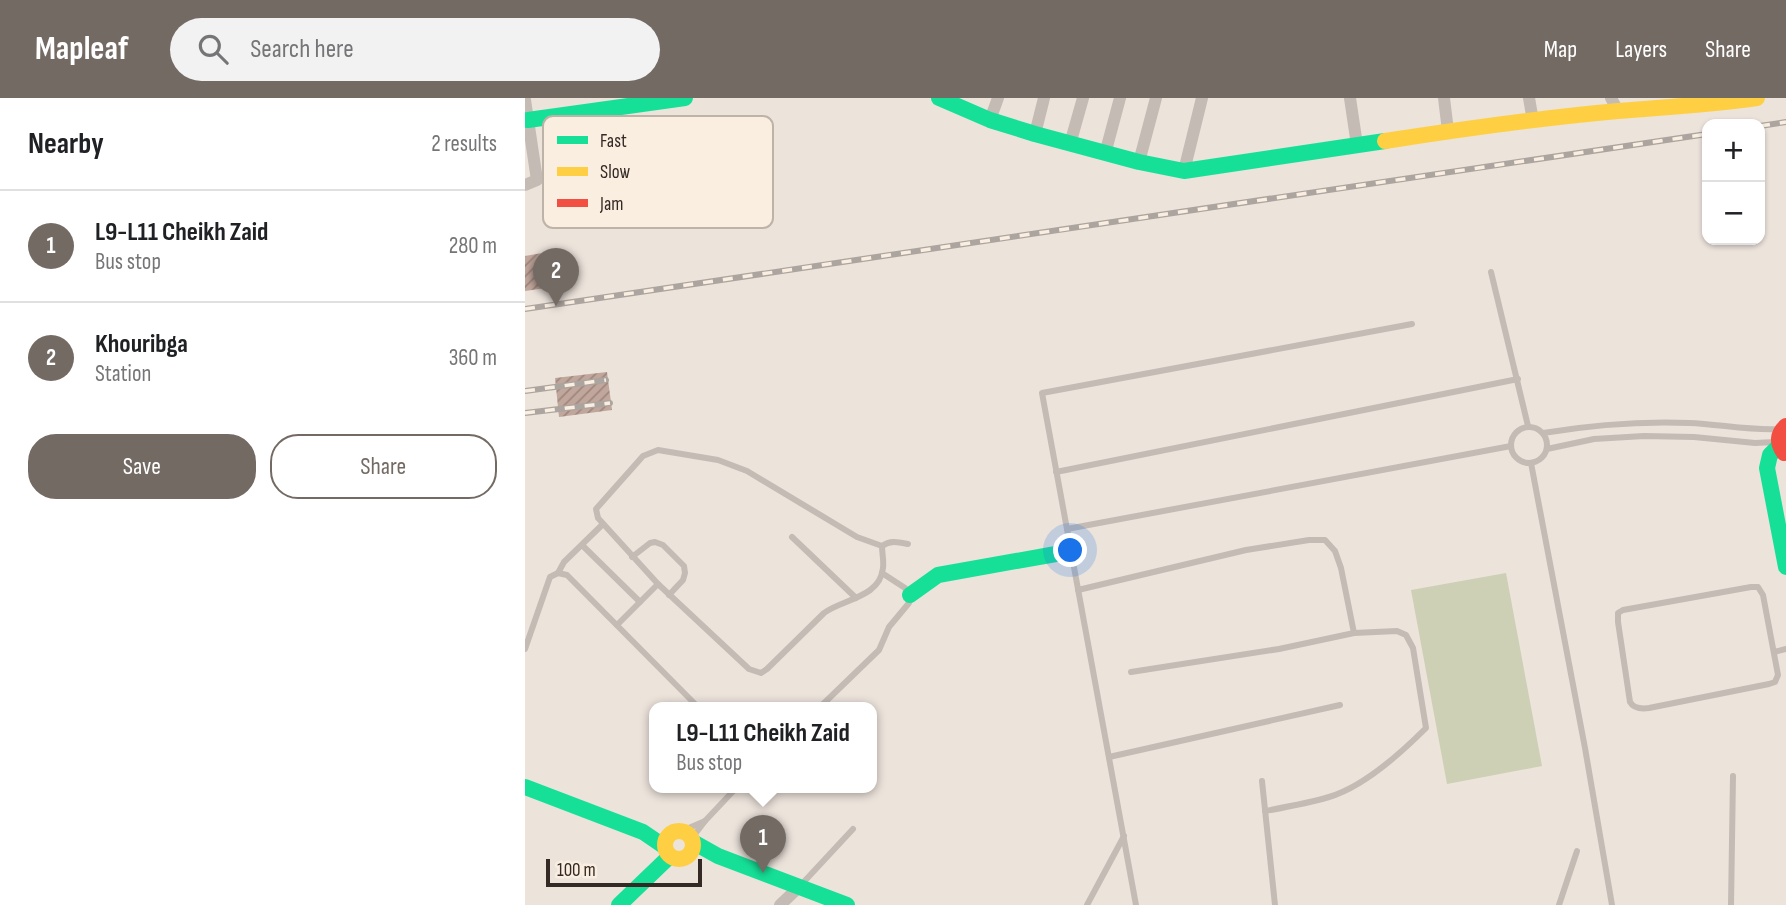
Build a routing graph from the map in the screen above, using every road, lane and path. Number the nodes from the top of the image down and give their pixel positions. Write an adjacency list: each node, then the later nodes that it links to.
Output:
1 (685, 98): 16 (street)
2 (939, 98): 19 (street)
3 (998, 98): 19 (street)
4 (1044, 98): 22 (street)
5 (1083, 98): 23 (street)
6 (1120, 98): 25 (street)
7 (1156, 98): 27 (street)
8 (1202, 98): 28 (street)
9 (1350, 98): 24 (street)
10 (1444, 98): 21 (street)
11 (1529, 98): 20 (street)
12 (1757, 98): 14 (street)
13 (525, 100): 18 (street)
14 (1707, 102): 15 (street)
15 (1615, 105): 20 (street)
16 (557, 116)
17 (543, 118): 18 (street)
18 (528, 120): 26 (street)
19 (990, 120): 22 (street)
20 (1533, 121): 21 (street)
21 (1448, 131): 24 (street)
22 (1035, 134): 23 (street)
23 (1070, 144): 25 (street)
24 (1357, 145): 28 (street)
25 (1105, 153): 27 (street)
26 (529, 157): 29 (street)
27 (1139, 162): 28 (street)
28 (1184, 171)
29 (525, 185)
30 (1491, 272): 32 (lane)
31 (1412, 324): 39 (lane)
32 (1518, 379): 33 (lane); 39 (lane)
33 (1528, 426): 34 (lane); 36 (lane)
34 (1543, 433): 35 (lane); 37 (lane)
35 (1782, 439): 37 (lane); 40 (street)
36 (1511, 446): 38 (lane); 42 (lane)
37 (1547, 449): 38 (lane)
38 (1531, 463): 86 (lane)
39 (1056, 472): 42 (lane)
40 (1780, 503): 49 (street)
41 (603, 524): 45 (lane); 46 (lane); 48 (lane)
42 (1067, 529): 53 (lane)
43 (792, 537): 56 (lane)
44 (908, 544): 46 (lane)
45 (582, 545): 50 (lane); 57 (lane)
46 (882, 546): 51 (lane)
47 (1067, 552): 55 (street)
48 (632, 556): 52 (lane); 54 (lane)
49 (1786, 567)
50 (558, 573): 58 (lane); 60 (lane)
51 (882, 573): 55 (lane); 56 (lane)
52 (658, 584): 54 (lane); 57 (lane)
53 (1078, 590): 59 (lane); 67 (lane)
54 (669, 595): 56 (lane)
55 (910, 595): 65 (lane)
56 (856, 598)
57 (640, 602): 58 (lane)
58 (617, 625): 64 (lane)
59 (1355, 633): 63 (lane); 72 (lane)
60 (525, 649)
61 (1786, 649): 62 (lane)
62 (1774, 652): 62 (lane)
63 (1131, 672)
64 (693, 702)
65 (825, 702)
66 (1340, 705): 67 (lane)
67 (1109, 757): 75 (lane)
68 (1733, 776): 87 (lane)
69 (1262, 781): 72 (lane)
70 (525, 786): 76 (street)
71 (731, 793): 73 (lane)
72 (1265, 811): 84 (lane)
73 (705, 821): 76 (lane); 76 (lane)
74 (853, 829): 78 (lane)
75 (1124, 836): 82 (lane); 83 (lane)
76 (680, 843): 78 (street); 79 (street)
77 (1577, 851): 85 (lane)
78 (799, 887): 80 (street); 81 (street)
79 (618, 905)
80 (780, 905)
81 (847, 905)
82 (1087, 905)
83 (1136, 905)
84 (1275, 905)
85 (1559, 905)
86 (1612, 905)
87 (1731, 905)

